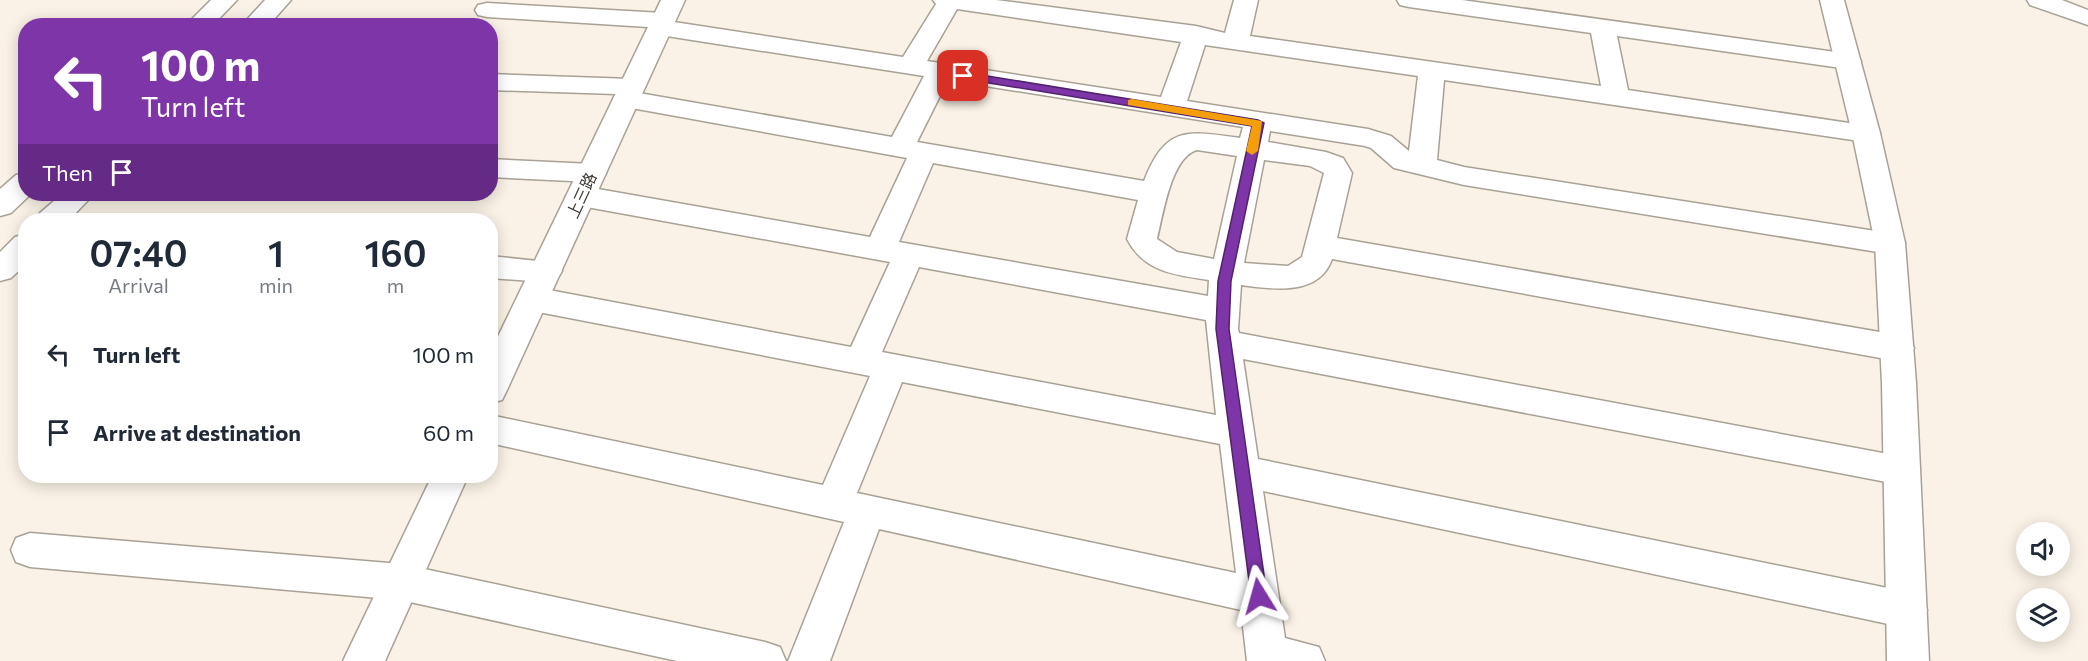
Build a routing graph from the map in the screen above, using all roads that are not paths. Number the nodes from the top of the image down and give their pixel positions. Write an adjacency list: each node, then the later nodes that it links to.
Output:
1 (225, 0): 11 (main road)
2 (279, 0): 12 (main road)
3 (947, 0): 15 (main road); 18 (main road)
4 (1246, 0): 16 (main road)
5 (1409, 0): 9 (main road)
6 (1832, 0): 17 (main road)
7 (2039, 0): 13 (main road)
8 (487, 10): 10 (main road)
9 (1572, 12): 14 (main road)
10 (665, 16): 18 (main road); 22 (main road, 上三路)
11 (206, 18)
12 (261, 18)
13 (2088, 18)
14 (1604, 28): 17 (main road); 23 (main road)
15 (1196, 34): 16 (main road); 24 (main road)
16 (1236, 40): 19 (main road)
17 (1848, 61): 25 (main road)
18 (910, 67): 20 (main road)
19 (1432, 69): 23 (main road); 28 (main road)
20 (939, 72): 24 (main road); 27 (main road)
21 (498, 83): 22 (main road)
22 (629, 93): 27 (main road); 30 (main road, 上三路)
23 (1616, 96): 25 (main road)
24 (1171, 109): 26 (main road)
25 (1866, 133): 36 (main road)
26 (1255, 136): 28 (main road); 32 (main road); 37 (main road); 42 (main road)
27 (912, 150): 32 (main road); 38 (main road)
28 (1422, 167): 36 (main road)
29 (498, 169): 30 (main road)
30 (586, 184): 38 (main road); 43 (main road, 上三路)
31 (18, 189): 34 (main road)
32 (1155, 193): 42 (main road)
33 (71, 201): 35 (main road)
34 (0, 206)
35 (59, 213)
36 (1890, 243): 45 (main road)
37 (1320, 246): 42 (main road); 45 (main road)
38 (895, 252): 44 (main road); 46 (main road)
39 (18, 253): 40 (main road)
40 (0, 270)
41 (498, 270): 43 (main road)
42 (1227, 271): 44 (main road)
43 (540, 285): 46 (main road); 47 (main road, 上三路)
44 (1224, 327): 49 (main road); 50 (main road)
45 (1898, 348): 50 (main road)
46 (876, 364): 49 (main road); 53 (main road)
47 (498, 373)
48 (498, 431): 53 (main road)
49 (1237, 433): 51 (main road)
50 (1902, 470): 57 (main road)
51 (1242, 471): 56 (main road); 57 (main road)
52 (447, 483): 55 (main road)
53 (850, 507): 56 (main road); 61 (main road)
54 (30, 550): 55 (main road)
55 (401, 582): 59 (main road); 60 (main road)
56 (1259, 596): 58 (main road)
57 (1907, 610): 62 (main road)
58 (1280, 658)
59 (364, 661)
60 (765, 661)
61 (809, 661)
62 (1908, 661)

